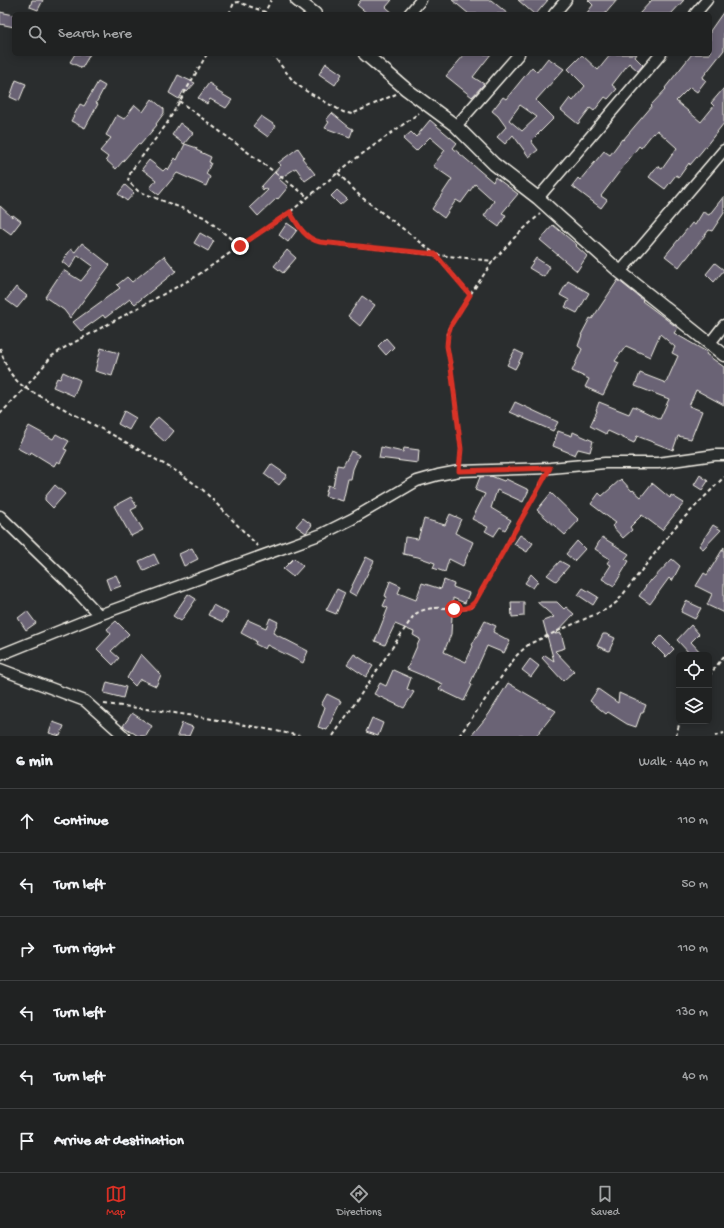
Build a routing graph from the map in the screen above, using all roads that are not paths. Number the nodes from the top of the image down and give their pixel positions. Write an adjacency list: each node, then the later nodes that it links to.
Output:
1 (298, 0): 5 (street)
2 (421, 0): 6 (street)
3 (566, 0): 7 (street)
4 (707, 0): 8 (street)
5 (313, 12)
6 (411, 12)
7 (556, 12)
8 (697, 12)
9 (370, 56): 12 (street)
10 (517, 56): 12 (street)
11 (659, 56): 14 (street)
12 (456, 126): 14 (street)
13 (724, 150): 15 (street)
14 (538, 198): 15 (street)
15 (620, 272): 17 (street)
16 (724, 325): 17 (street)
17 (710, 343): 18 (street)
18 (724, 355)
19 (724, 455): 21 (street)
20 (0, 516): 21 (street)
21 (99, 615): 22 (street)
22 (0, 655)
23 (0, 669): 24 (street)
24 (124, 736)

